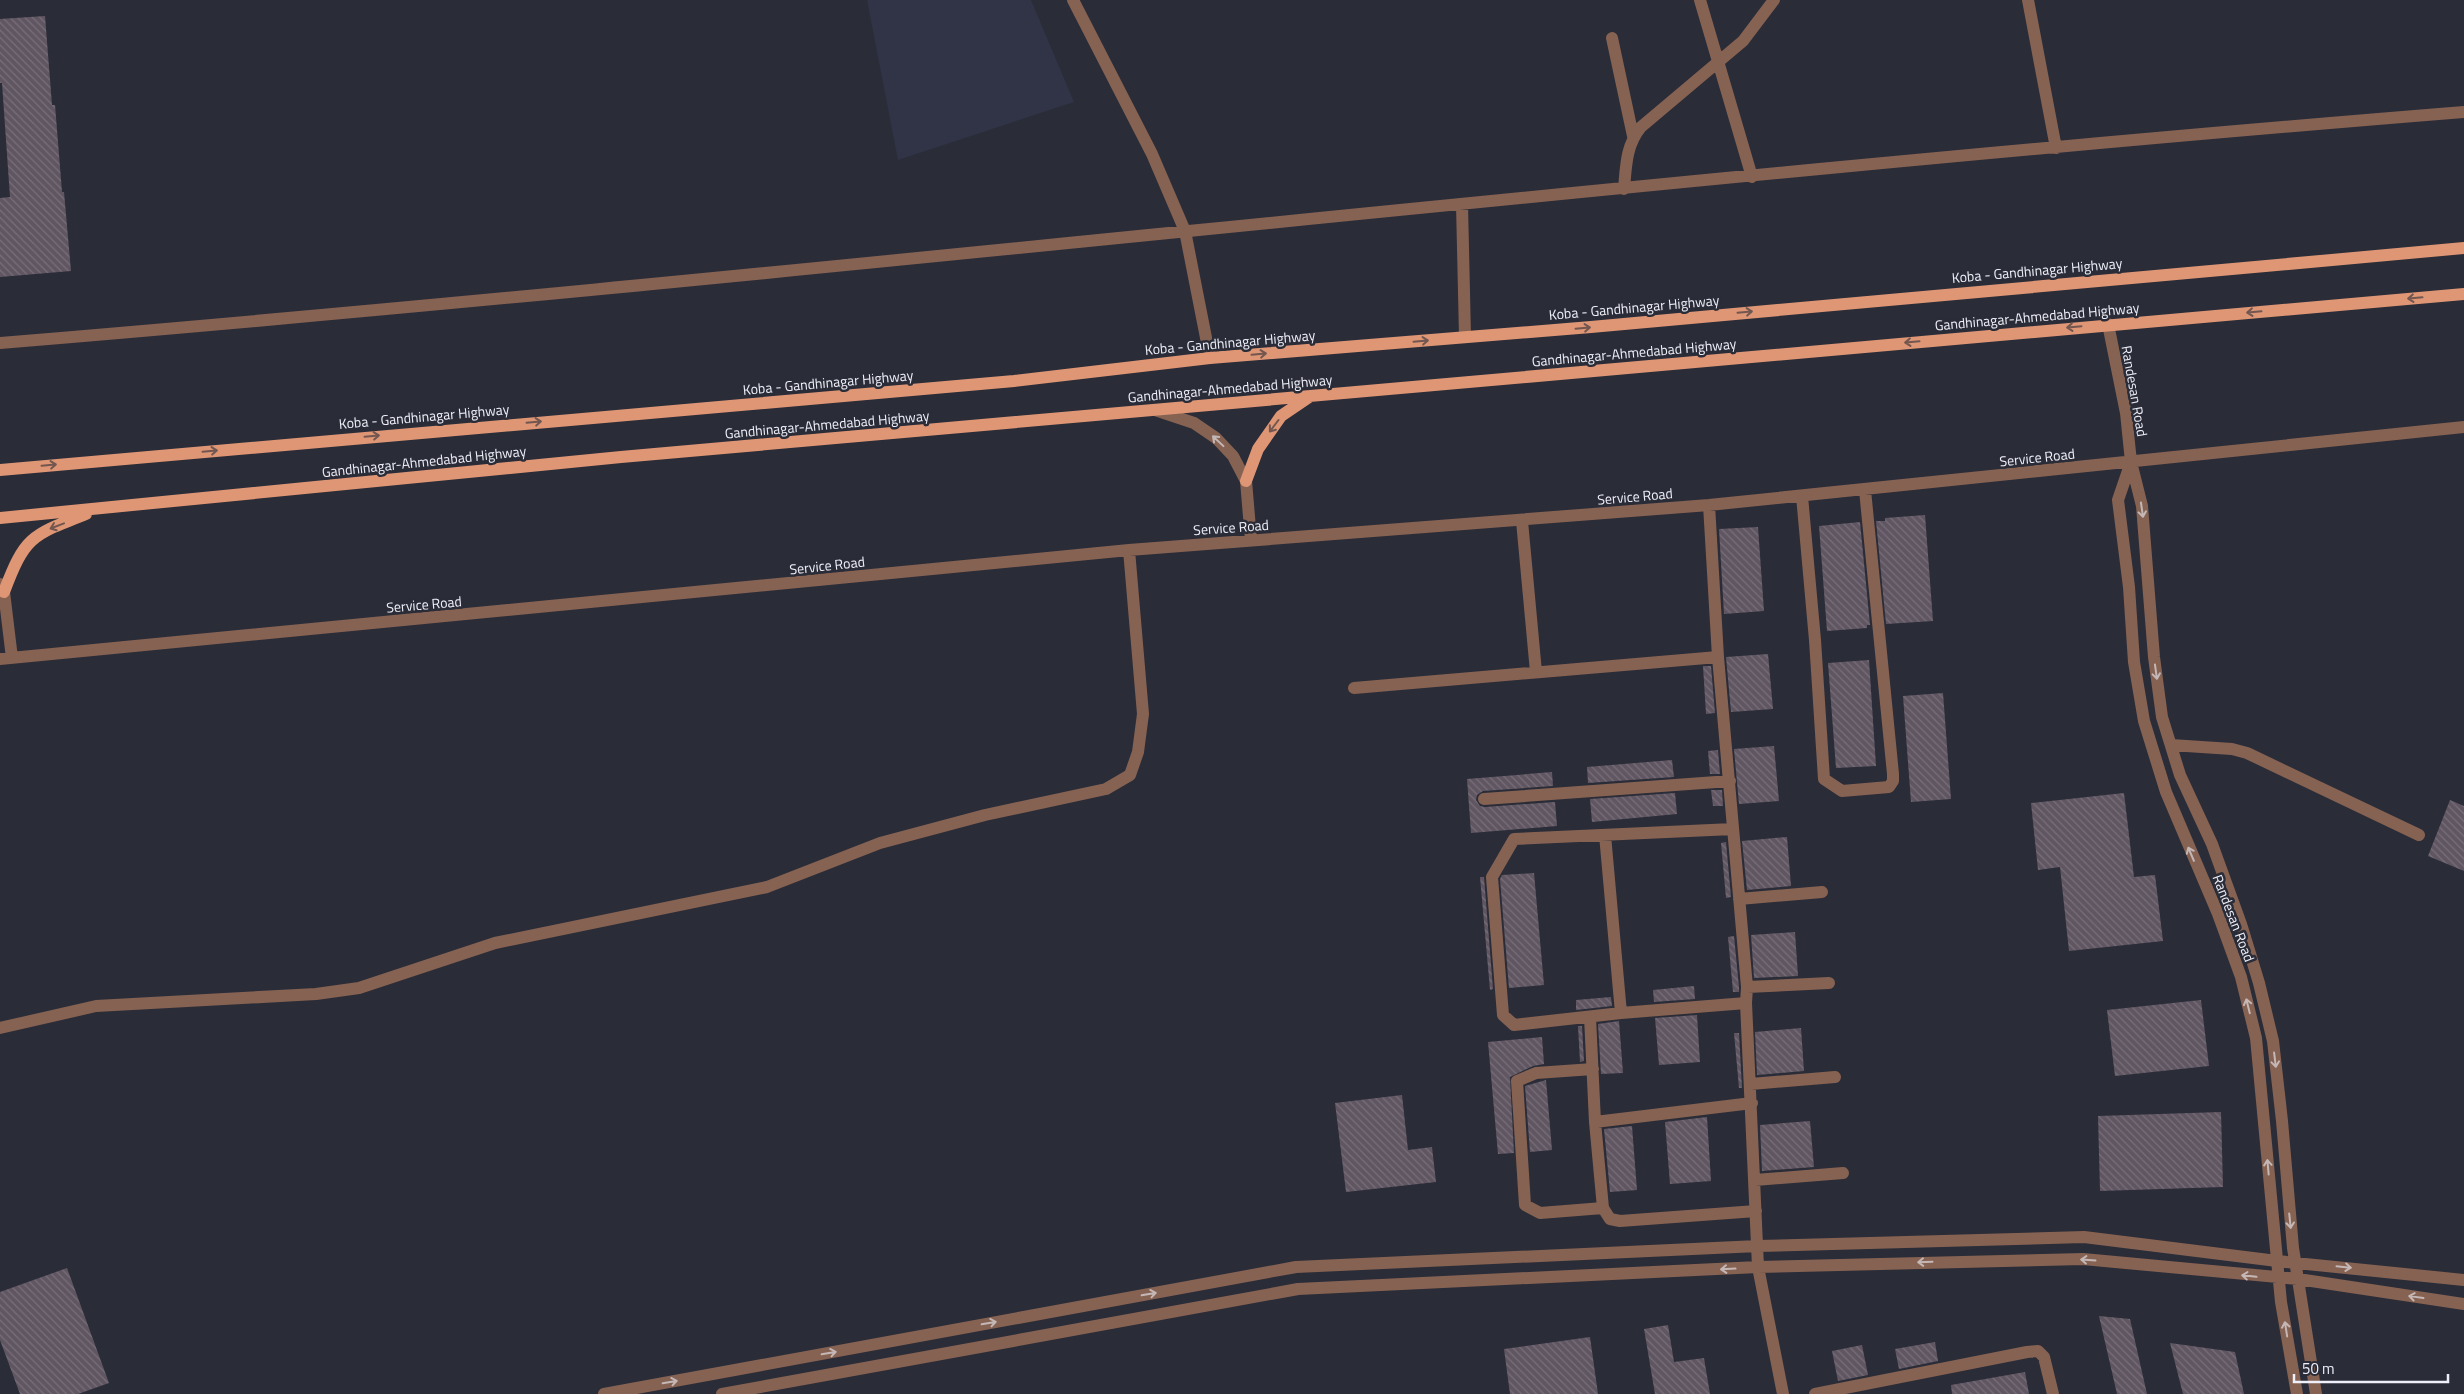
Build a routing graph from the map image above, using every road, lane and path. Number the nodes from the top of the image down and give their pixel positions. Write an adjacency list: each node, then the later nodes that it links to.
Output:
1 (1073, 0): 13 (street)
2 (1700, 0): 6 (street)
3 (1774, 0): 6 (street)
4 (2028, 0): 9 (street)
5 (1612, 38): 8 (street)
6 (1718, 61): 8 (street); 10 (street)
7 (2464, 112): 9 (street)
8 (1633, 136): 11 (street)
9 (2056, 148): 10 (street)
10 (1752, 177): 11 (street)
11 (1624, 189): 12 (street)
12 (1462, 204): 13 (street); 17 (street)
13 (1185, 231): 18 (street); 19 (street)
14 (2464, 248): 17 (main road, Koba - Gandhinagar Highway, one-way to 14)
15 (2464, 294): 16 (main road, Gandhinagar-Ahmedabad Highway, one-way to 16)
16 (2108, 324): 20 (main road, Gandhinagar-Ahmedabad Highway, one-way to 20); 23 (street, Randesan Road)
17 (1465, 337): 19 (main road, Koba - Gandhinagar Highway, one-way to 17)
18 (0, 343)
19 (1210, 358): 24 (main road, Koba - Gandhinagar Highway, one-way to 19)
20 (1311, 396): 21 (main road, Gandhinagar-Ahmedabad Highway); 25 (main road, one-way to 25)
21 (1154, 410): 25 (street, one-way to 21); 29 (main road, Gandhinagar-Ahmedabad Highway)
22 (2464, 427): 23 (street, Service Road)
23 (2131, 462): 26 (street, Service Road); 39 (street, Randesan Road, one-way to 39); 63 (street, Randesan Road, one-way to 23)
24 (0, 470)
25 (1246, 480): 32 (street)
26 (1865, 490): 27 (street, Service Road); 27 (street)
27 (1802, 496): 28 (street, Service Road)
28 (1709, 505): 31 (street, Service Road); 35 (street)
29 (103, 508): 30 (main road, Gandhinagar-Ahmedabad Highway); 34 (main road, one-way to 34)
30 (0, 518)
31 (1522, 521): 32 (street, Service Road); 37 (street)
32 (1251, 540): 33 (street, Service Road)
33 (1129, 550): 36 (street, Service Road); 52 (street)
34 (2, 588): 36 (street)
35 (1718, 657): 37 (street); 40 (street)
36 (6, 658)
37 (1536, 672): 38 (street)
38 (1354, 688)
39 (2171, 745): 44 (street); 64 (street, Randesan Road, one-way to 64)
40 (1730, 781): 41 (street); 42 (street)
41 (1484, 799)
42 (1733, 829): 43 (street); 46 (street)
43 (1606, 835): 50 (street); 51 (street)
44 (2419, 835)
45 (1822, 892): 46 (street)
46 (1739, 899): 48 (street)
47 (1829, 982): 48 (street)
48 (1748, 987): 49 (street)
49 (1746, 1003): 50 (street); 55 (street)
50 (1621, 1013): 51 (street)
51 (1590, 1017): 53 (street)
52 (0, 1028)
53 (1593, 1069): 57 (street); 60 (street)
54 (1835, 1078): 55 (street)
55 (1751, 1084): 56 (street)
56 (1752, 1103): 57 (street); 59 (street)
57 (1595, 1122): 60 (street)
58 (1843, 1173): 59 (street)
59 (1755, 1180): 61 (street)
60 (1603, 1208): 61 (street)
61 (1756, 1211): 62 (street)
62 (1758, 1246): 63 (street); 65 (street); 70 (street, one-way to 62)
63 (2277, 1261): 64 (street); 66 (street, Randesan Road)
64 (2295, 1262): 67 (street, Randesan Road); 68 (street, one-way to 68)
65 (1758, 1267): 66 (street, one-way to 65); 71 (street, one-way to 71); 72 (street)
66 (2279, 1279): 67 (street); 75 (street, Randesan Road, one-way to 66)
67 (2298, 1279): 69 (street, one-way to 67); 76 (street, Randesan Road)
68 (2464, 1280)
69 (2464, 1304)
70 (604, 1394)
71 (722, 1394)
72 (1783, 1394)
73 (1815, 1394): 74 (street)
74 (2054, 1394)
75 (2298, 1394)
76 (2316, 1394)

